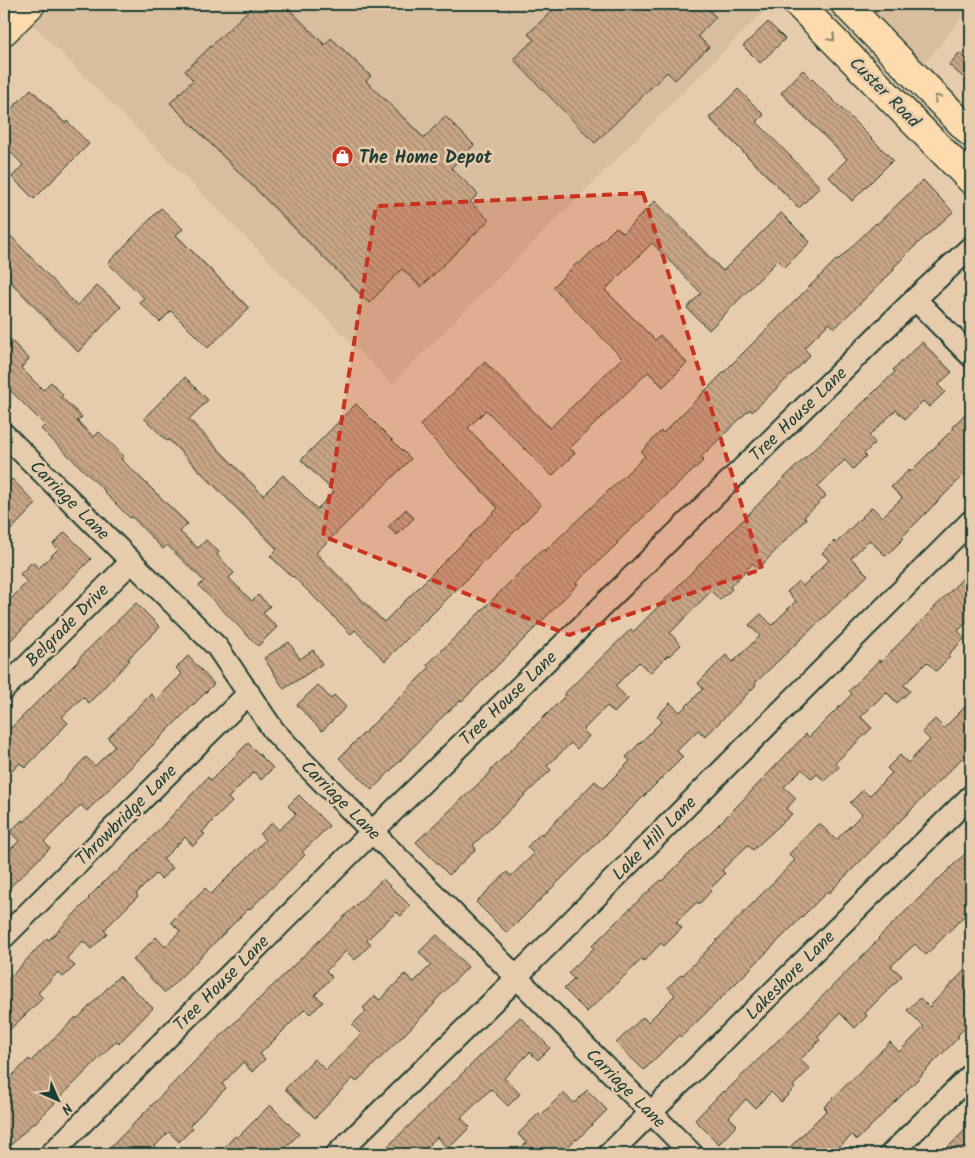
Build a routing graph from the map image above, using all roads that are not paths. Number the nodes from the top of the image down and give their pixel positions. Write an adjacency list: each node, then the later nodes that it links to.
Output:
1 (31, 4): 4 (main road)
2 (798, 4): 6 (main road, Custer Road, one-way to 6)
3 (845, 4): 5 (main road, Custer Road, one-way to 3)
4 (4, 31)
5 (971, 133)
6 (969, 172)
7 (971, 247): 8 (street, Tree House Lane)
8 (915, 299): 9 (street); 16 (street, Tree House Lane)
9 (971, 356)
10 (6, 440): 12 (street, Carriage Lane)
11 (971, 521): 18 (street, Lake Hill Lane)
12 (131, 562): 13 (street, Belgrade Drive); 14 (street, Carriage Lane)
13 (4, 689)
14 (249, 693): 16 (street, Carriage Lane); 17 (street, Throwbridge Lane)
15 (971, 796): 20 (street, Lakeshore Lane)
16 (372, 832): 18 (street, Carriage Lane); 21 (street, Tree House Lane)
17 (4, 937)
18 (518, 978): 20 (street, Carriage Lane); 22 (street, Lake Hill Lane)
19 (971, 1075): 25 (street)
20 (651, 1113): 23 (street, Lakeshore Lane); 24 (street, Carriage Lane)
21 (51, 1154)
22 (337, 1154)
23 (609, 1154)
24 (692, 1154)
25 (891, 1154)

